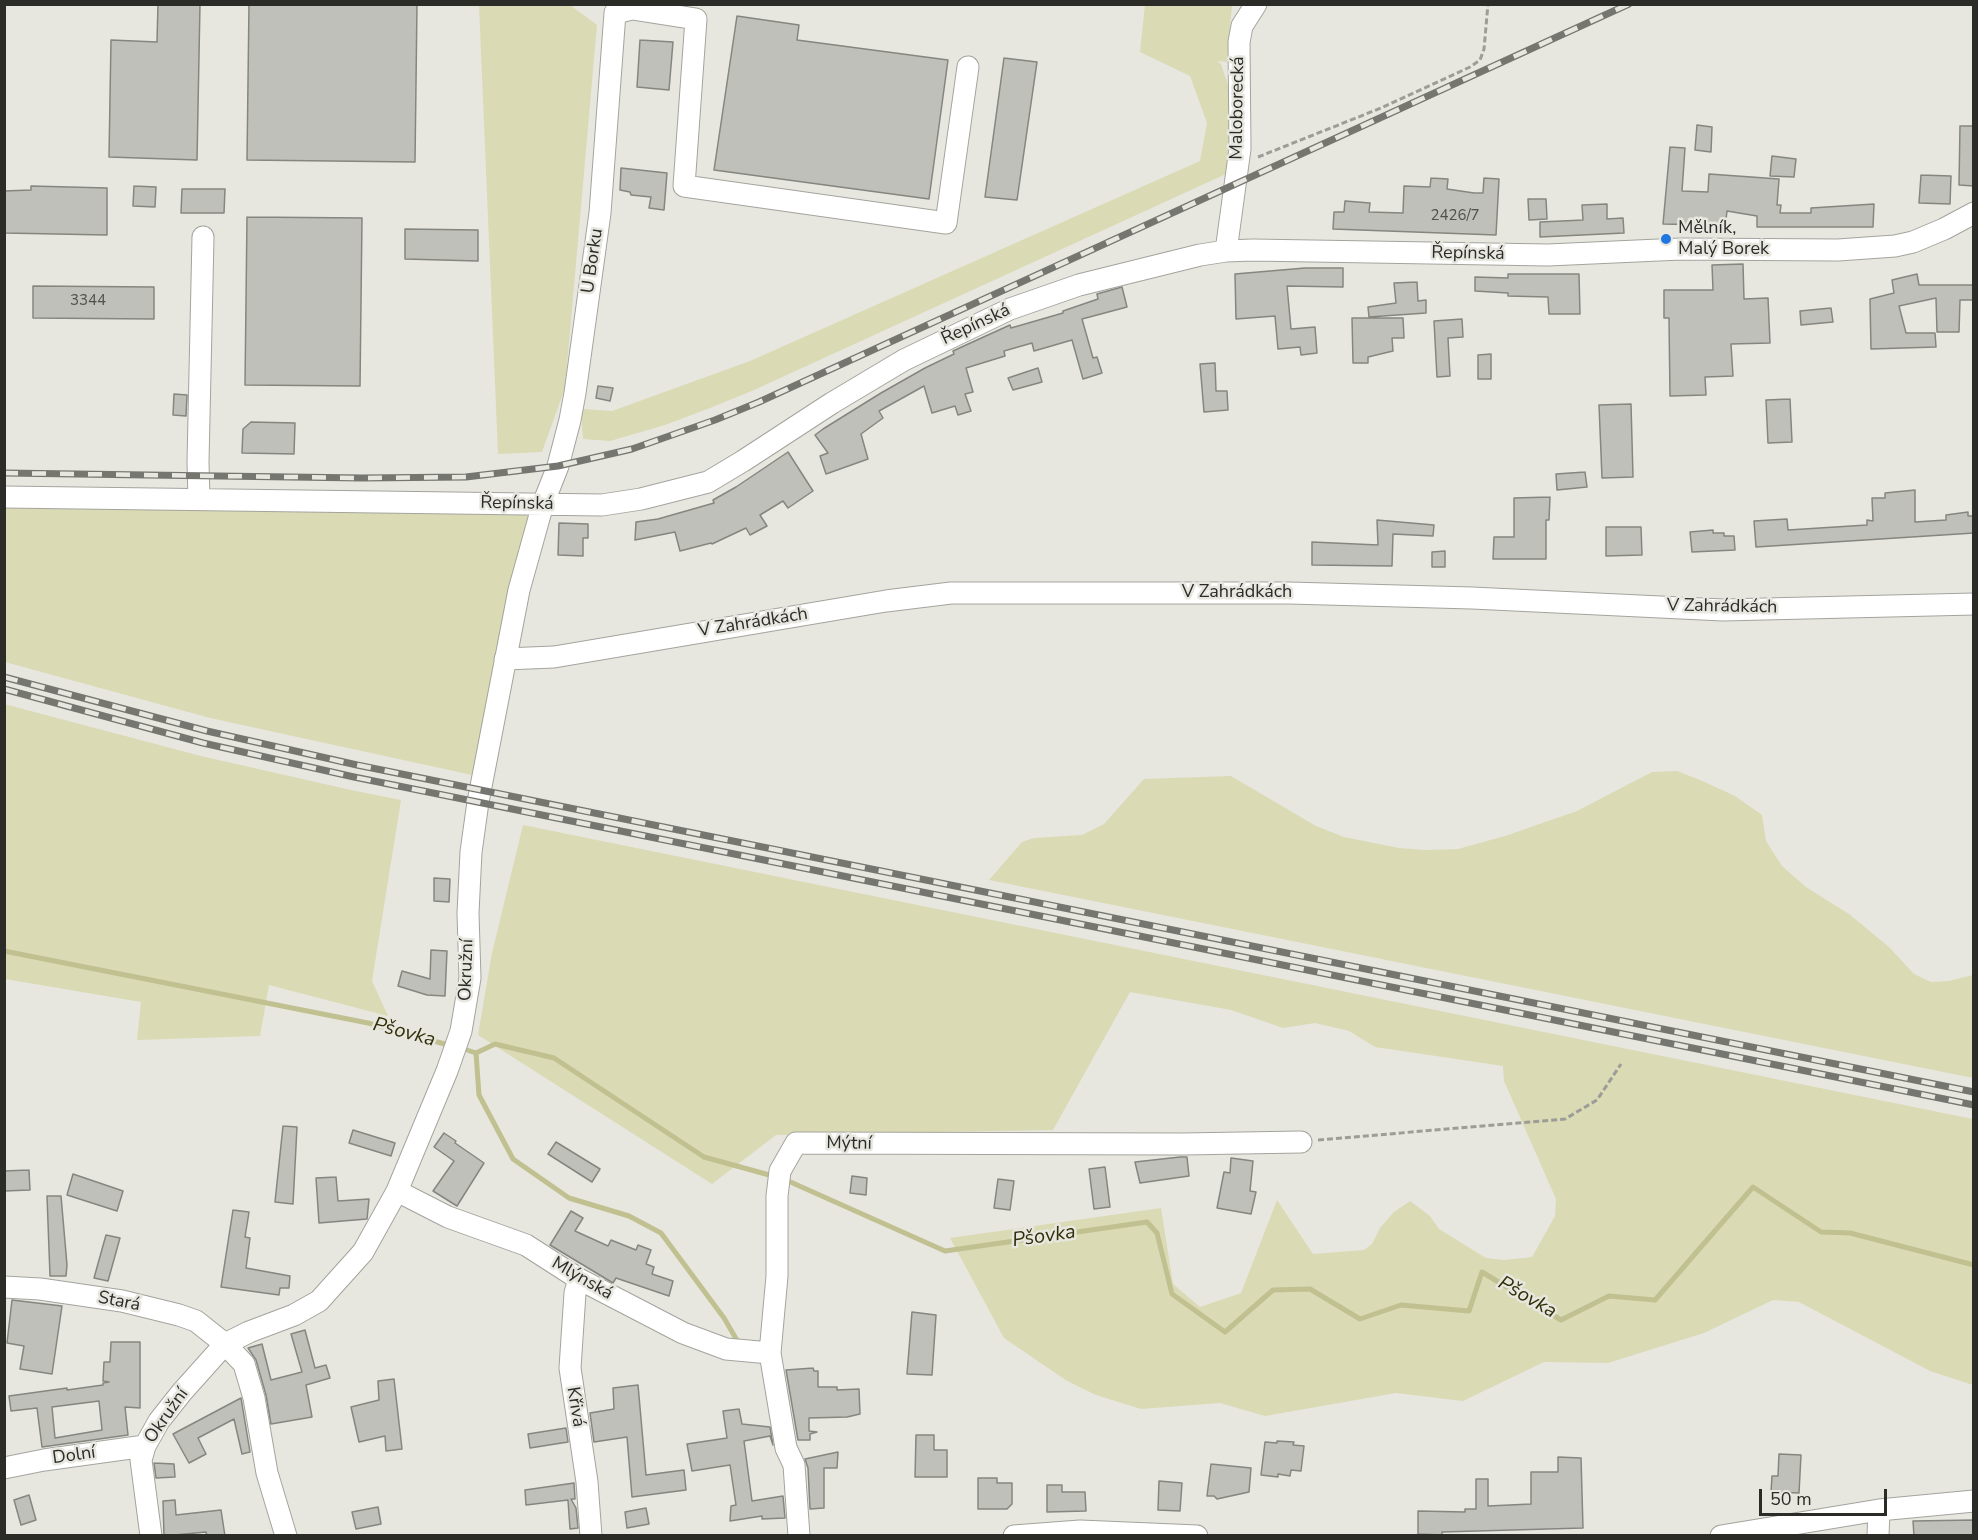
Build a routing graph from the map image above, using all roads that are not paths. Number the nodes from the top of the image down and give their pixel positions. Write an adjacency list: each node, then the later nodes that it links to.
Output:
1 (1256, 4): 5 (street, Maloborecká)
2 (968, 67): 8 (street, U Borku)
3 (1974, 213): 5 (street, Řepínská)
4 (203, 237): 7 (street)
5 (1226, 251): 8 (street, Řepínská)
6 (4, 497): 7 (street, Řepínská)
7 (199, 499): 8 (street, Řepínská)
8 (543, 504): 10 (street, Okružní)
9 (1974, 604): 10 (street, V Zahrádkách)
10 (505, 659): 12 (street, Okružní)
11 (1301, 1142): 16 (street, Mýtní)
12 (397, 1191): 13 (street, Mlýnská); 15 (street, Okružní)
13 (579, 1279): 16 (street, Mlýnská); 23 (street, Křivá)
14 (4, 1287): 15 (street, Stará)
15 (225, 1344): 17 (street, Okružní); 22 (street)
16 (770, 1353): 24 (street, Mýtní)
17 (145, 1446): 18 (street, Dolní); 21 (street, Okružní)
18 (4, 1468)
19 (1974, 1501): 20 (street)
20 (1879, 1510): 27 (street); 28 (street)
21 (151, 1536)
22 (286, 1536)
23 (591, 1536)
24 (799, 1536)
25 (1014, 1536): 26 (street)
26 (1197, 1536)
27 (1721, 1536)
28 (1878, 1536)

